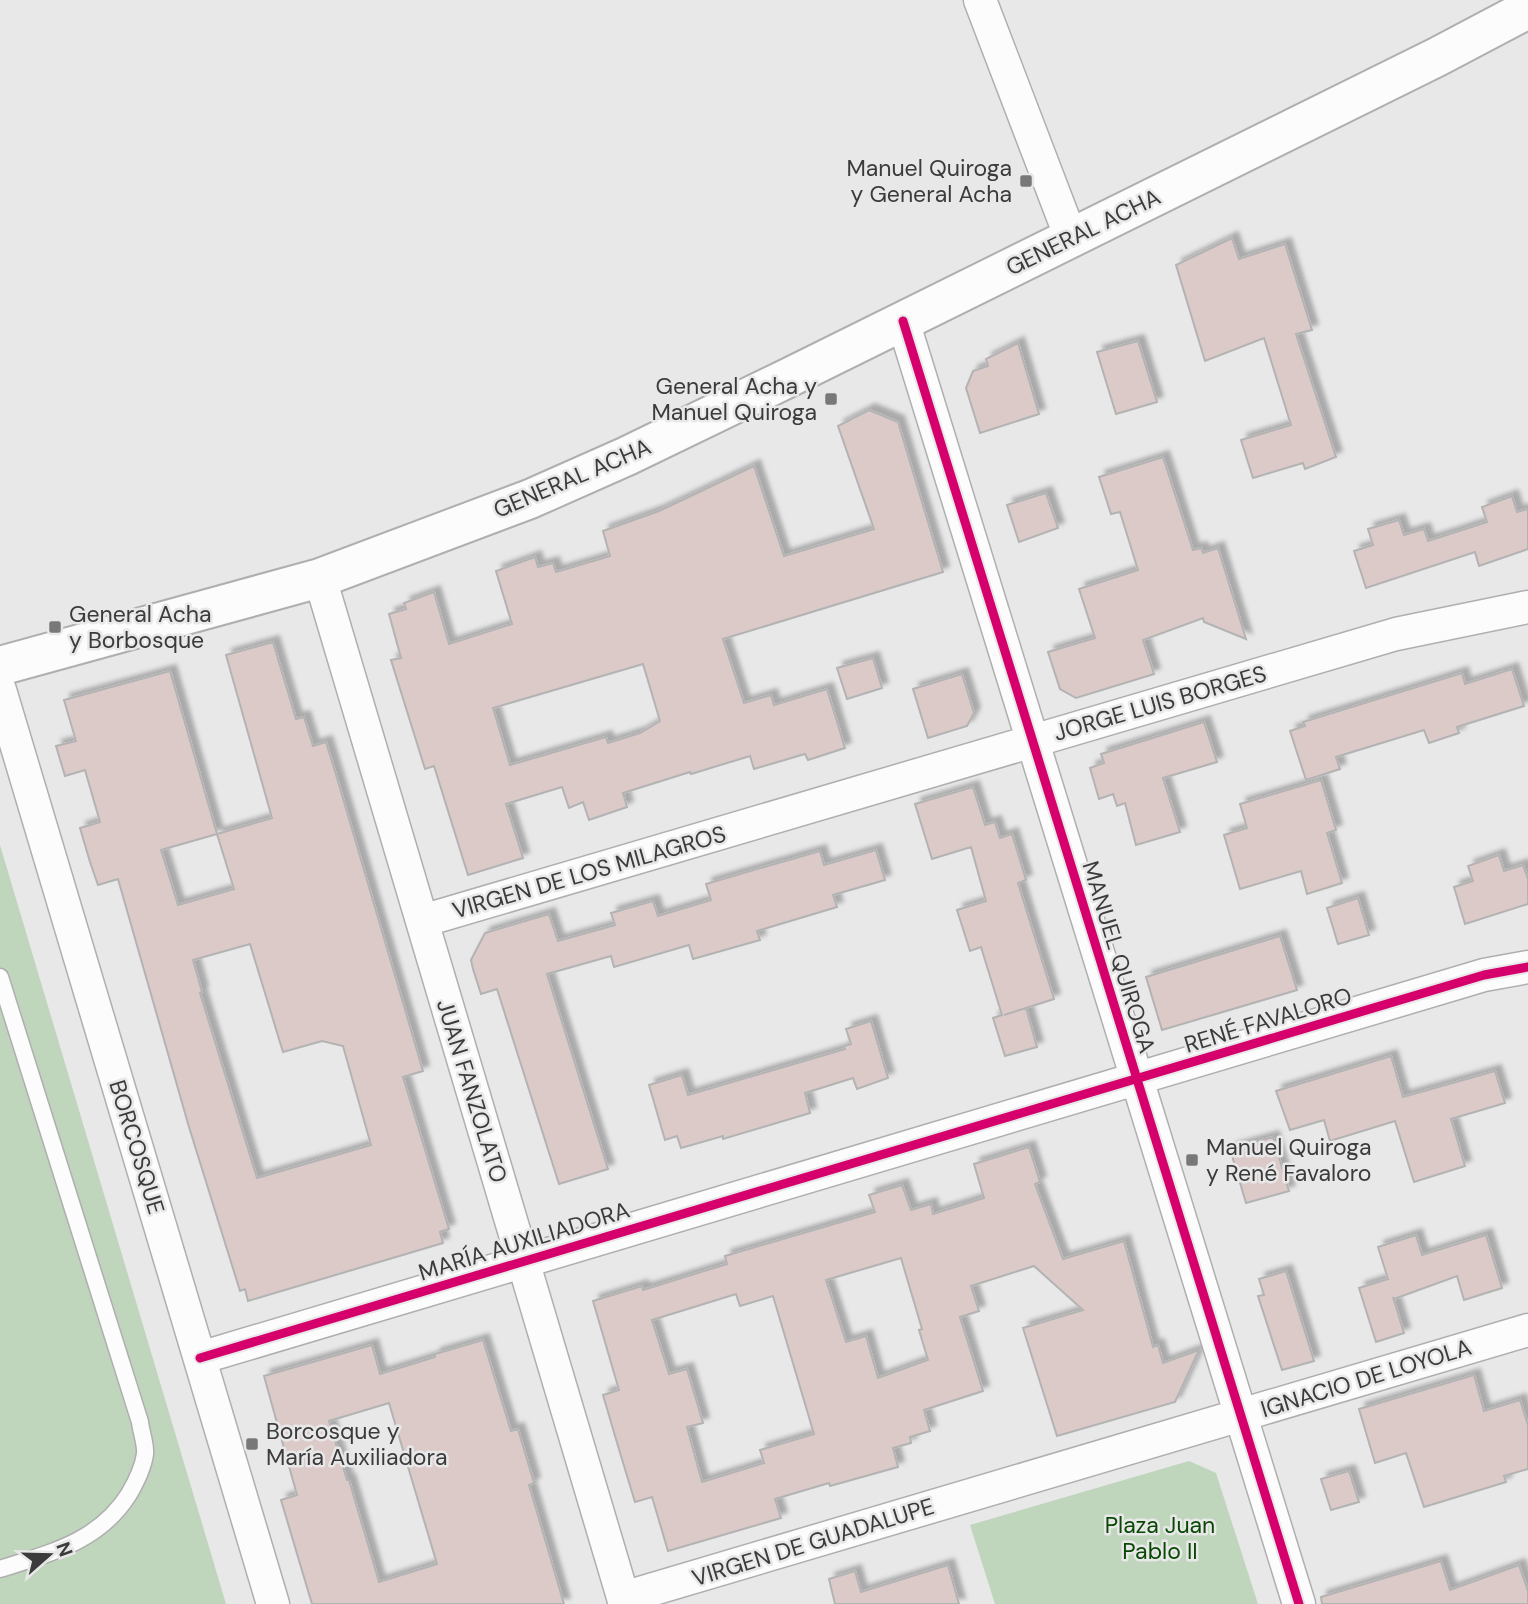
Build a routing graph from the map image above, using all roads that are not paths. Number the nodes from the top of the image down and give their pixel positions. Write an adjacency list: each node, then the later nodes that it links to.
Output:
1 (980, 0): 3 (street)
2 (1528, 9): 3 (main road, GENERAL ACHA)
3 (1071, 238): 4 (main road, GENERAL ACHA)
4 (903, 321): 5 (main road, GENERAL ACHA); 9 (street, MANUEL QUIROGA)
5 (320, 578): 7 (main road, GENERAL ACHA); 11 (street, JUAN FANZOLATO)
6 (1528, 607): 9 (street, JORGE LUIS BORGES)
7 (0, 666)
8 (0, 690): 18 (street, BORCOSQUE)
9 (1033, 741): 10 (street, JORGE LUIS BORGES); 14 (street, MANUEL QUIROGA)
10 (755, 822): 11 (street, VIRGEN DE LOS MILAGROS)
11 (422, 921): 16 (street, JUAN FANZOLATO)
12 (1528, 967): 14 (street, RENÉ FAVALORO)
13 (0, 977): 21 (lane)
14 (1137, 1079): 15 (street, RENÉ FAVALORO); 19 (street, MANUEL QUIROGA)
15 (859, 1162): 16 (street, MARÍA AUXILIADORA)
16 (523, 1262): 18 (street, MARÍA AUXILIADORA); 22 (street, JUAN FANZOLATO)
17 (1528, 1329): 19 (street, IGNACIO DE LOYOLA)
18 (200, 1357): 23 (street, BORCOSQUE)
19 (1241, 1415): 20 (street, IGNACIO DE LOYOLA); 24 (street, MANUEL QUIROGA)
20 (962, 1498): 22 (street, VIRGEN DE GUADALUPE)
21 (0, 1569)
22 (624, 1601)
23 (273, 1604)
24 (1299, 1604)

